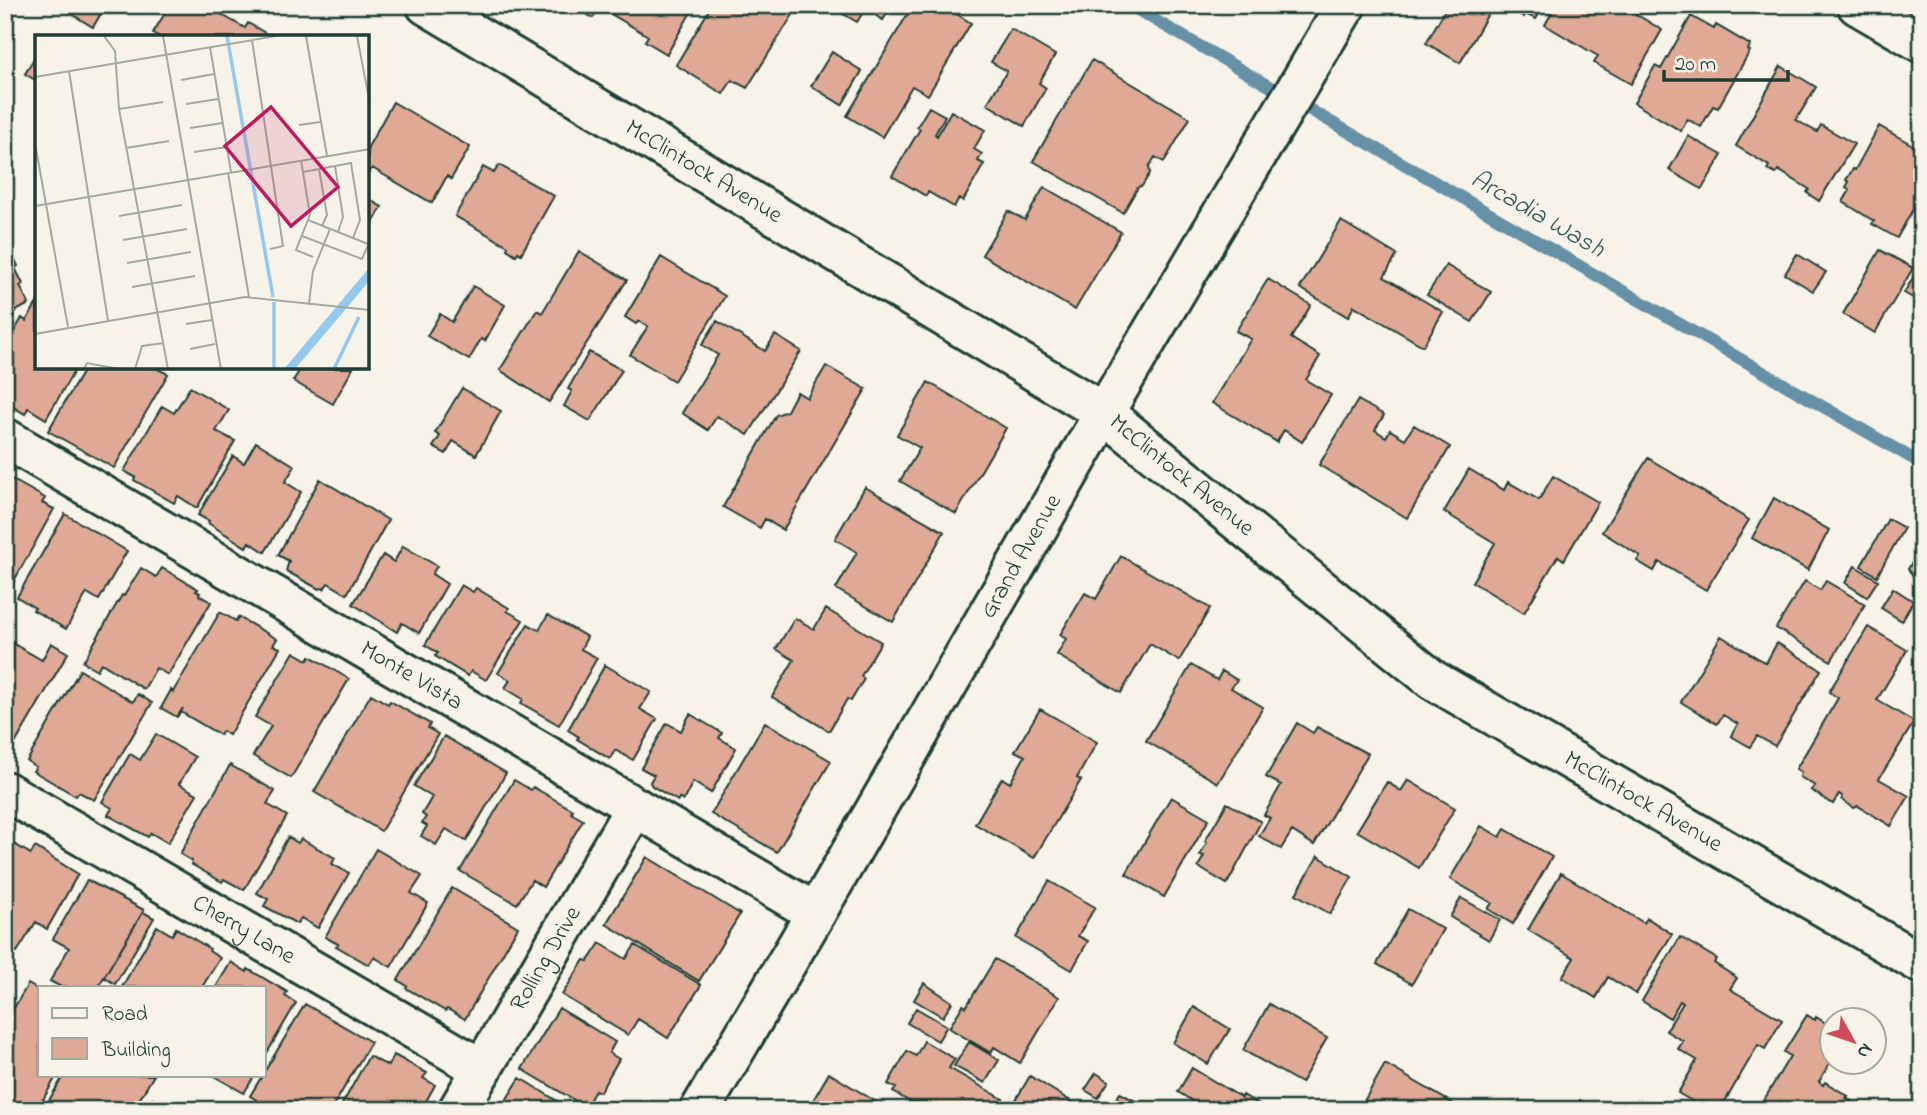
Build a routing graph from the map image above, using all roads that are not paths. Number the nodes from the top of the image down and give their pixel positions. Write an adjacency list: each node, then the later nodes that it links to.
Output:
1 (426, 5): 5 (street, McClintock Avenue)
2 (1346, 5): 5 (street, Grand Avenue)
3 (1880, 11): 4 (street)
4 (1922, 43)
5 (1104, 413): 9 (street, Grand Avenue); 10 (street, McClintock Avenue)
6 (5, 438): 8 (street, Monte Vista)
7 (5, 791): 11 (street, Cherry Lane)
8 (635, 807): 9 (street, Monte Vista); 11 (street, Rolling Drive)
9 (816, 913): 13 (street, Grand Avenue)
10 (1922, 964)
11 (482, 1069): 12 (street, Rolling Drive)
12 (458, 1110)
13 (700, 1110)

